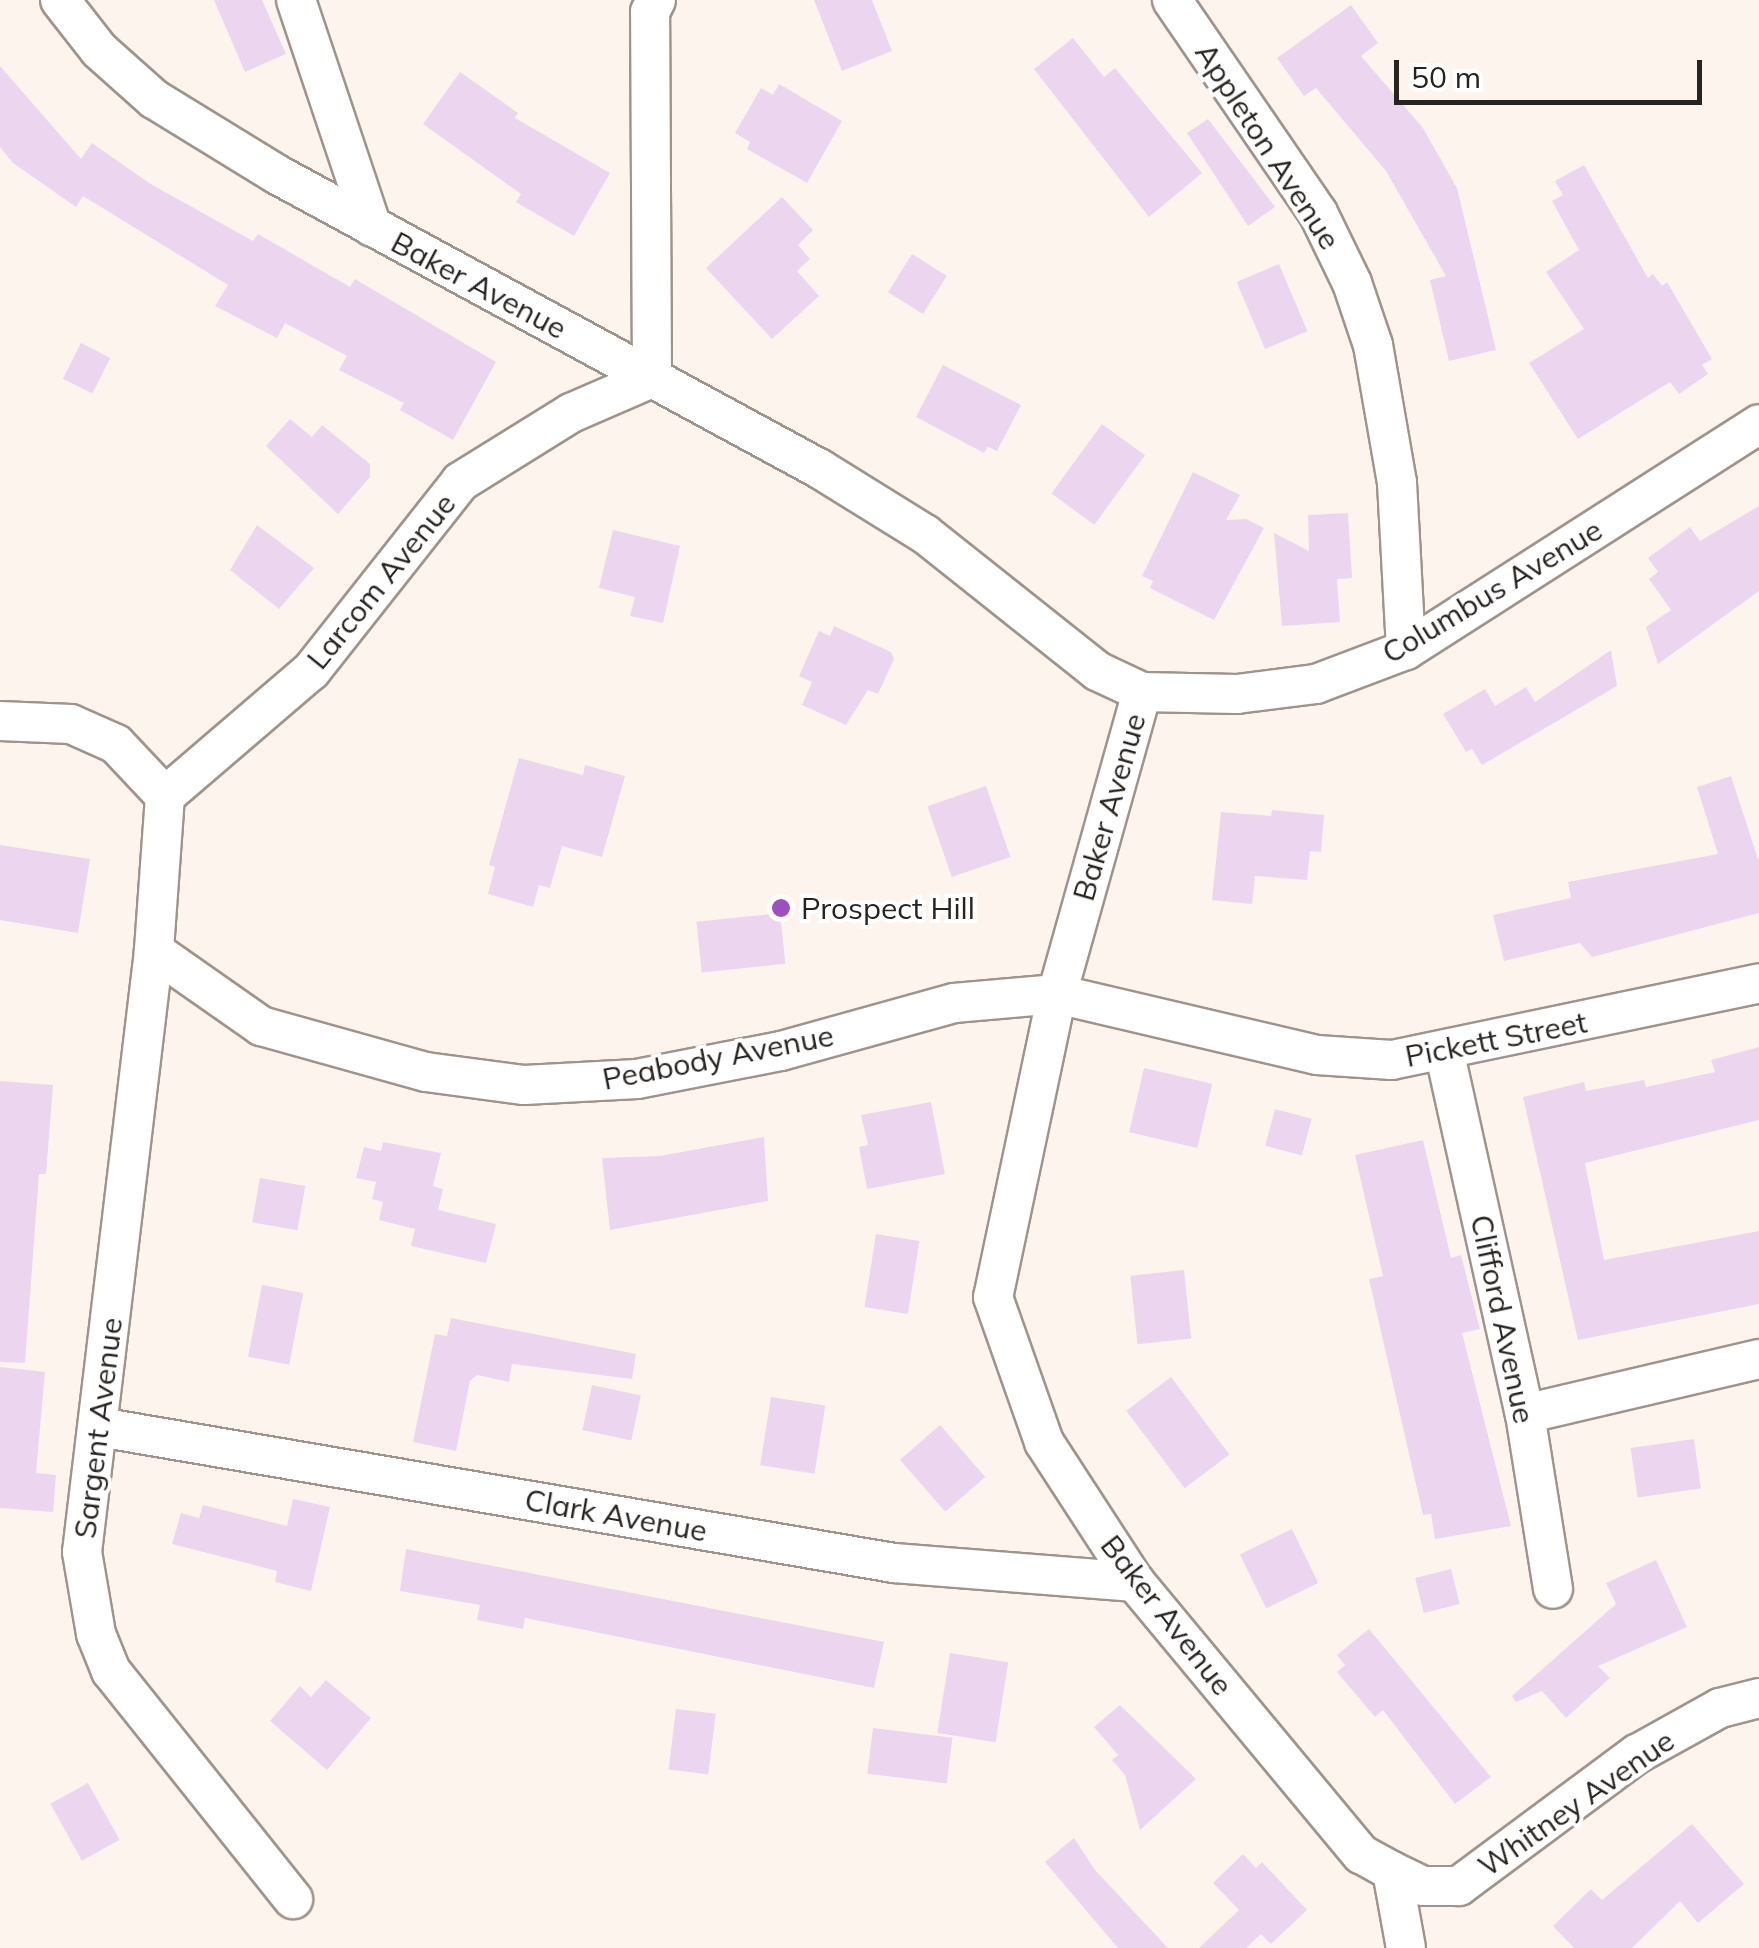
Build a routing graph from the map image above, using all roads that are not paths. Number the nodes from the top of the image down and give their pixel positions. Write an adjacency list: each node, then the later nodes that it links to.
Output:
1 (60, 0): 5 (street, Baker Avenue)
2 (296, 0): 5 (street)
3 (656, 0): 6 (street)
4 (1172, 0): 8 (street, Appleton Avenue)
5 (372, 226): 6 (street, Baker Avenue)
6 (652, 378): 9 (street, Baker Avenue); 11 (street, Larcom Avenue)
7 (1759, 424): 8 (street, Columbus Avenue)
8 (1406, 650): 9 (street, Columbus Avenue)
9 (1142, 692): 14 (street, Baker Avenue)
10 (0, 721): 11 (street)
11 (165, 796): 12 (street)
12 (154, 951): 14 (street, Peabody Avenue); 18 (street, Sargent Avenue)
13 (1759, 983): 15 (street, Pickett Street)
14 (1057, 994): 15 (street, Pickett Street); 19 (street, Baker Avenue)
15 (1444, 1050): 17 (street, Clifford Avenue)
16 (1759, 1359): 17 (street)
17 (1524, 1414): 20 (street, Clifford Avenue)
18 (98, 1426): 19 (street, Clark Avenue); 23 (street, Sargent Avenue)
19 (1135, 1582): 22 (street, Baker Avenue)
20 (1553, 1589)
21 (1759, 1698): 22 (street, Whitney Avenue)
22 (1392, 1870): 24 (street)
23 (293, 1899)
24 (1406, 1948)

